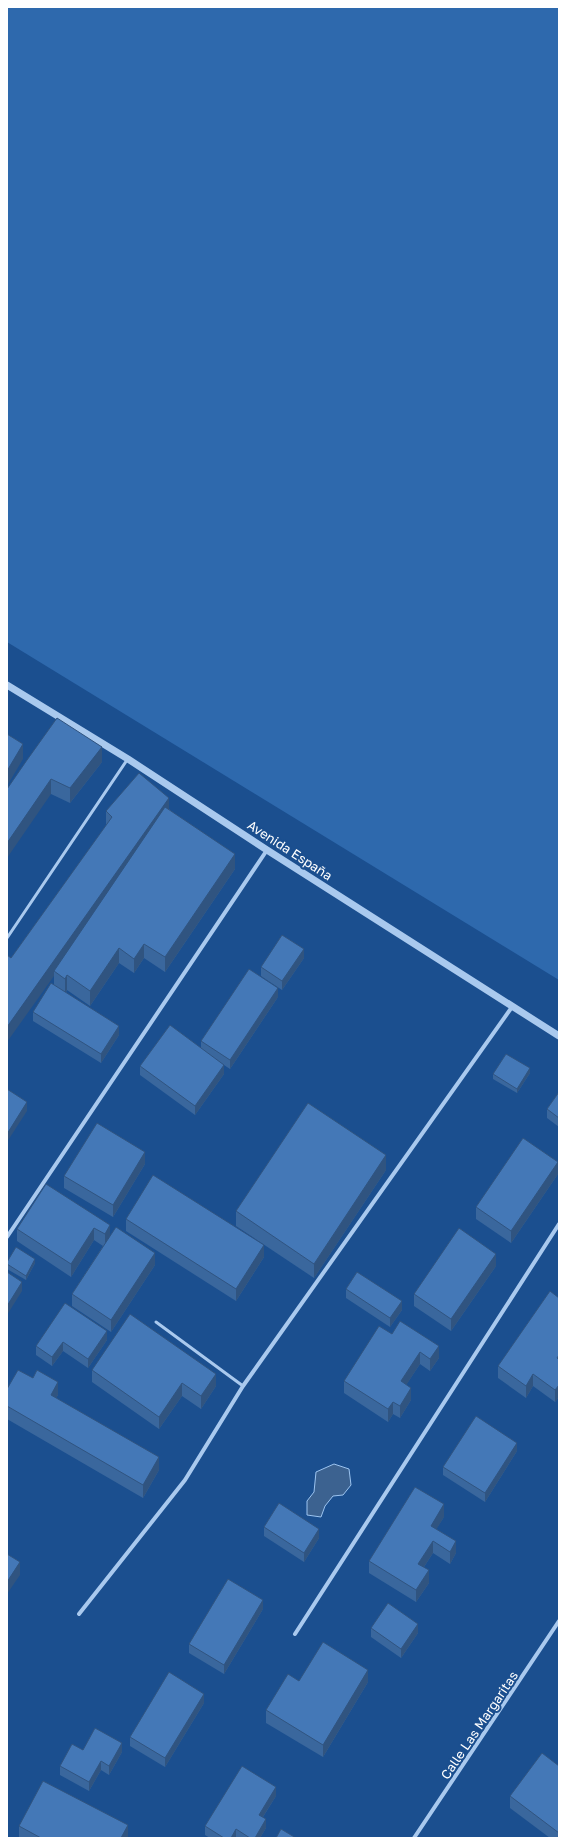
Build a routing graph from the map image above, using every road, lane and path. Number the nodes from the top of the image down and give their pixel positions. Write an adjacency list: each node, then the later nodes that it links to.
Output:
1 (7, 685): 2 (street, Avenida España)
2 (128, 758): 3 (street, Avenida España); 4 (lane)
3 (267, 850): 5 (street, Avenida España); 8 (street)
4 (7, 938)
5 (512, 1007): 6 (street, Avenida España); 10 (street)
6 (559, 1036)
7 (559, 1224): 13 (street)
8 (7, 1237)
9 (156, 1322): 10 (lane)
10 (243, 1386): 11 (street)
11 (79, 1614)
12 (559, 1621): 14 (street, Calle Las Margaritas)
13 (295, 1634)
14 (414, 1838)

